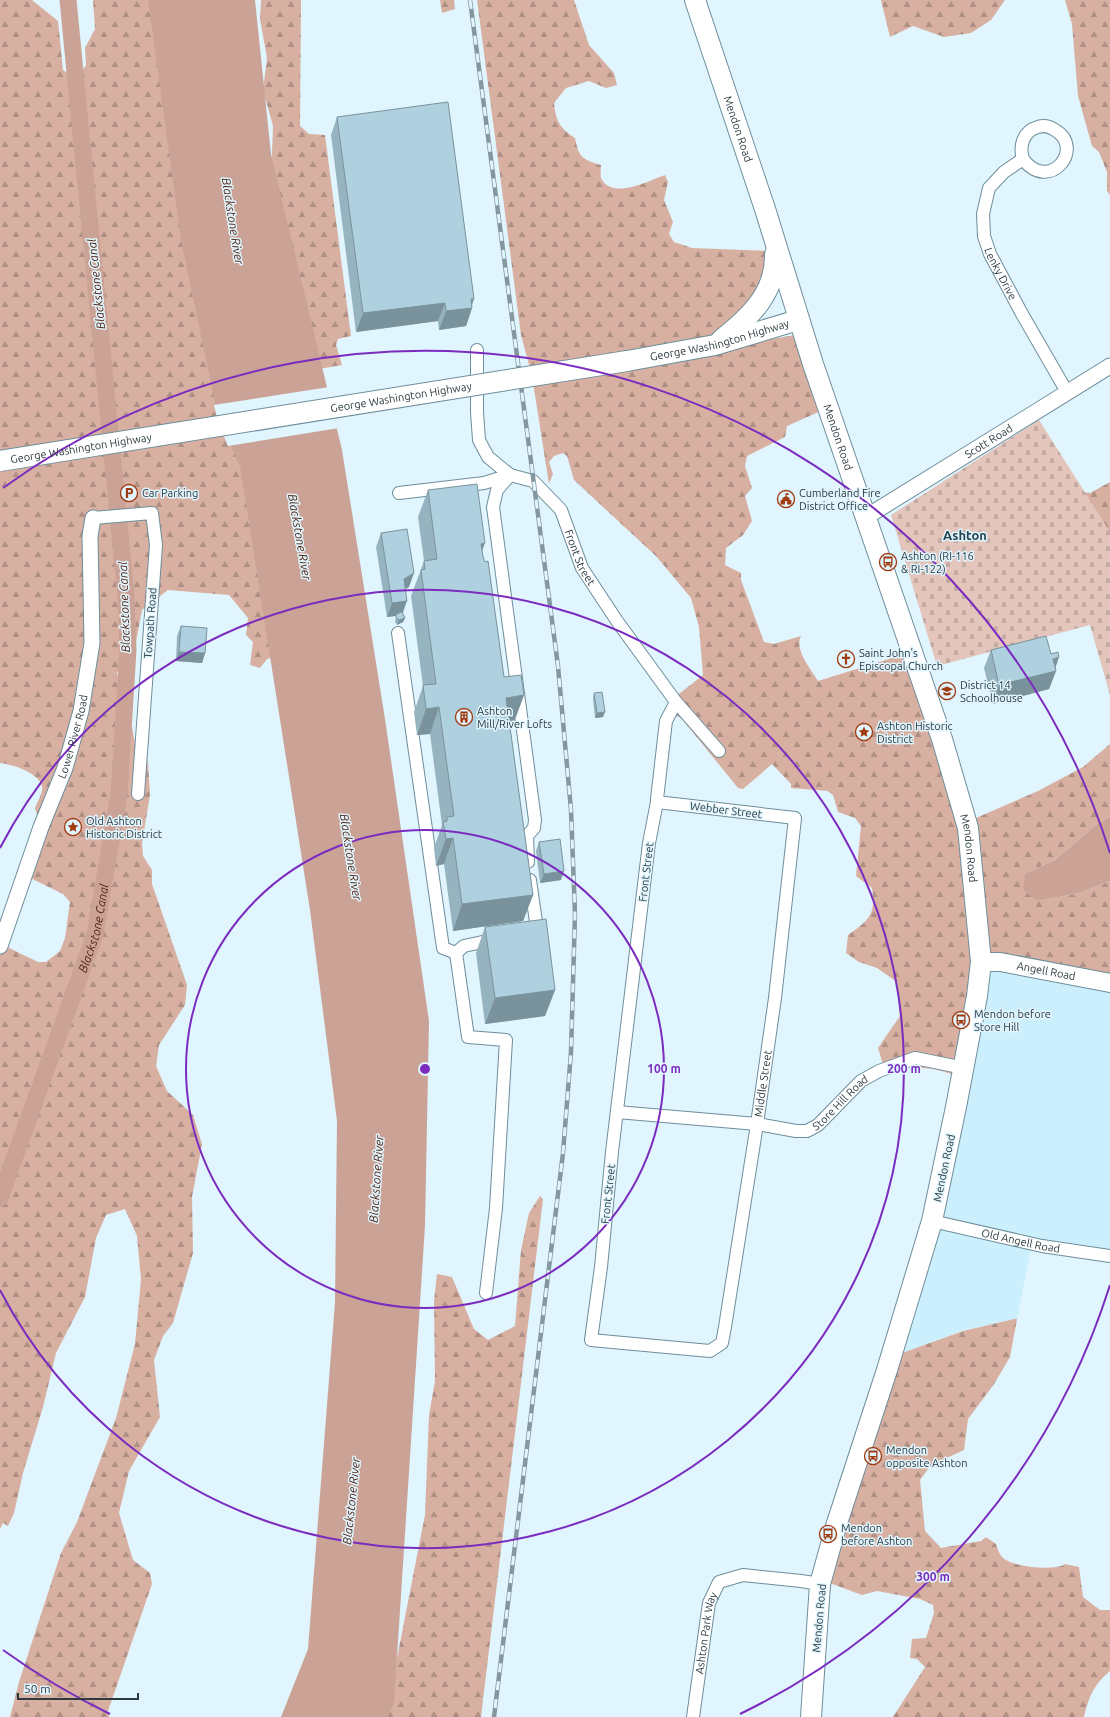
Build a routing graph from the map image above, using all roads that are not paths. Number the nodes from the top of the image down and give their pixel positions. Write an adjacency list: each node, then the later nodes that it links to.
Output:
1 (695, 0): 3 (main road, Mendon Road)
2 (1023, 159): 8 (street, Lenky Drive)
3 (773, 236): 4 (main road, Mendon Road); 5 (main road)
4 (798, 320): 5 (main road, George Washington Highway); 13 (main road, Mendon Road)
5 (714, 345): 9 (main road, George Washington Highway, bridge)
6 (477, 350): 10 (street, Front Street)
7 (1110, 366): 8 (street, Scott Road)
8 (1067, 392): 13 (street, Scott Road)
9 (0, 461)
10 (510, 475): 11 (street); 15 (street, Front Street); 20 (street)
11 (398, 493)
12 (96, 517): 17 (street, Towpath Road); 22 (street, Lower River Road)
13 (866, 517): 24 (main road, Mendon Road)
14 (398, 633): 23 (street)
15 (676, 702): 16 (street); 18 (street, Front Street)
16 (719, 751)
17 (138, 794)
18 (657, 802): 19 (street, Webber Street); 27 (street, Front Street)
19 (795, 818): 28 (street, Middle Street)
20 (520, 936)
21 (506, 938): 23 (street)
22 (0, 946)
23 (456, 953): 31 (street)
24 (981, 962): 25 (main road, Angell Road); 26 (main road, Mendon Road)
25 (1110, 983)
26 (964, 1068): 28 (street, Store Hill Road); 29 (main road, Mendon Road)
27 (617, 1112): 28 (street, Store Hill Road); 32 (street, Front Street)
28 (757, 1124): 32 (street, Middle Street)
29 (932, 1221): 30 (street, Old Angell Road); 33 (main road, Mendon Road)
30 (1110, 1256)
31 (486, 1293)
32 (719, 1346)
33 (820, 1584): 34 (street, Ashton Park Way); 35 (main road, Mendon Road)
34 (693, 1717)
35 (811, 1717)

